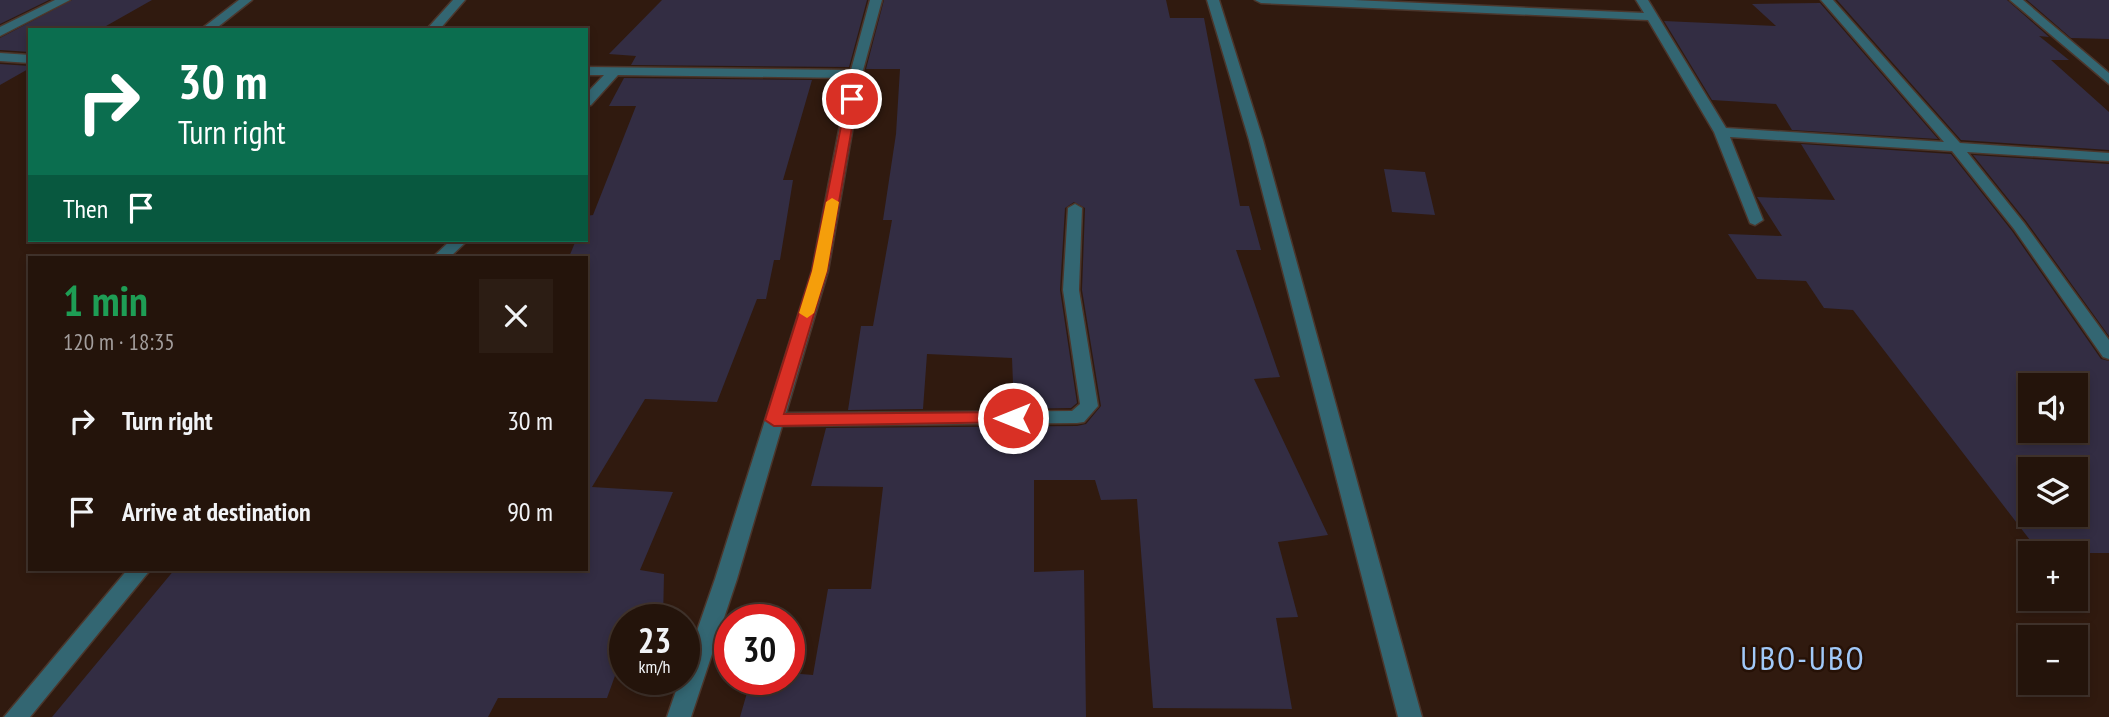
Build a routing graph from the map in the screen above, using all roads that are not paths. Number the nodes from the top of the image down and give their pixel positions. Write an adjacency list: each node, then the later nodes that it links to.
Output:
1 (64, 0): 14 (street)
2 (246, 0): 12 (street)
3 (459, 0): 13 (street)
4 (876, 0): 19 (street)
5 (1213, 0): 34 (street)
6 (1261, 0): 10 (street)
7 (1642, 0): 11 (street)
8 (1827, 0): 23 (street)
9 (2016, 0): 20 (street)
10 (1527, 5): 11 (street)
11 (1653, 17): 22 (street)
12 (209, 28)
13 (434, 28)
14 (0, 32)
15 (0, 58): 16 (street)
16 (28, 59)
17 (588, 71): 18 (street)
18 (615, 71): 19 (street); 21 (street)
19 (856, 74): 30 (street)
20 (2109, 80)
21 (588, 100)
22 (1721, 132): 23 (street); 26 (street)
23 (1956, 147): 24 (street); 29 (street)
24 (2109, 157)
25 (1075, 208): 30 (street)
26 (1755, 220)
27 (458, 242): 28 (street)
28 (442, 256)
29 (2109, 353)
30 (774, 420): 33 (street)
31 (138, 571): 32 (street)
32 (16, 717)
33 (679, 717)
34 (1410, 717)

